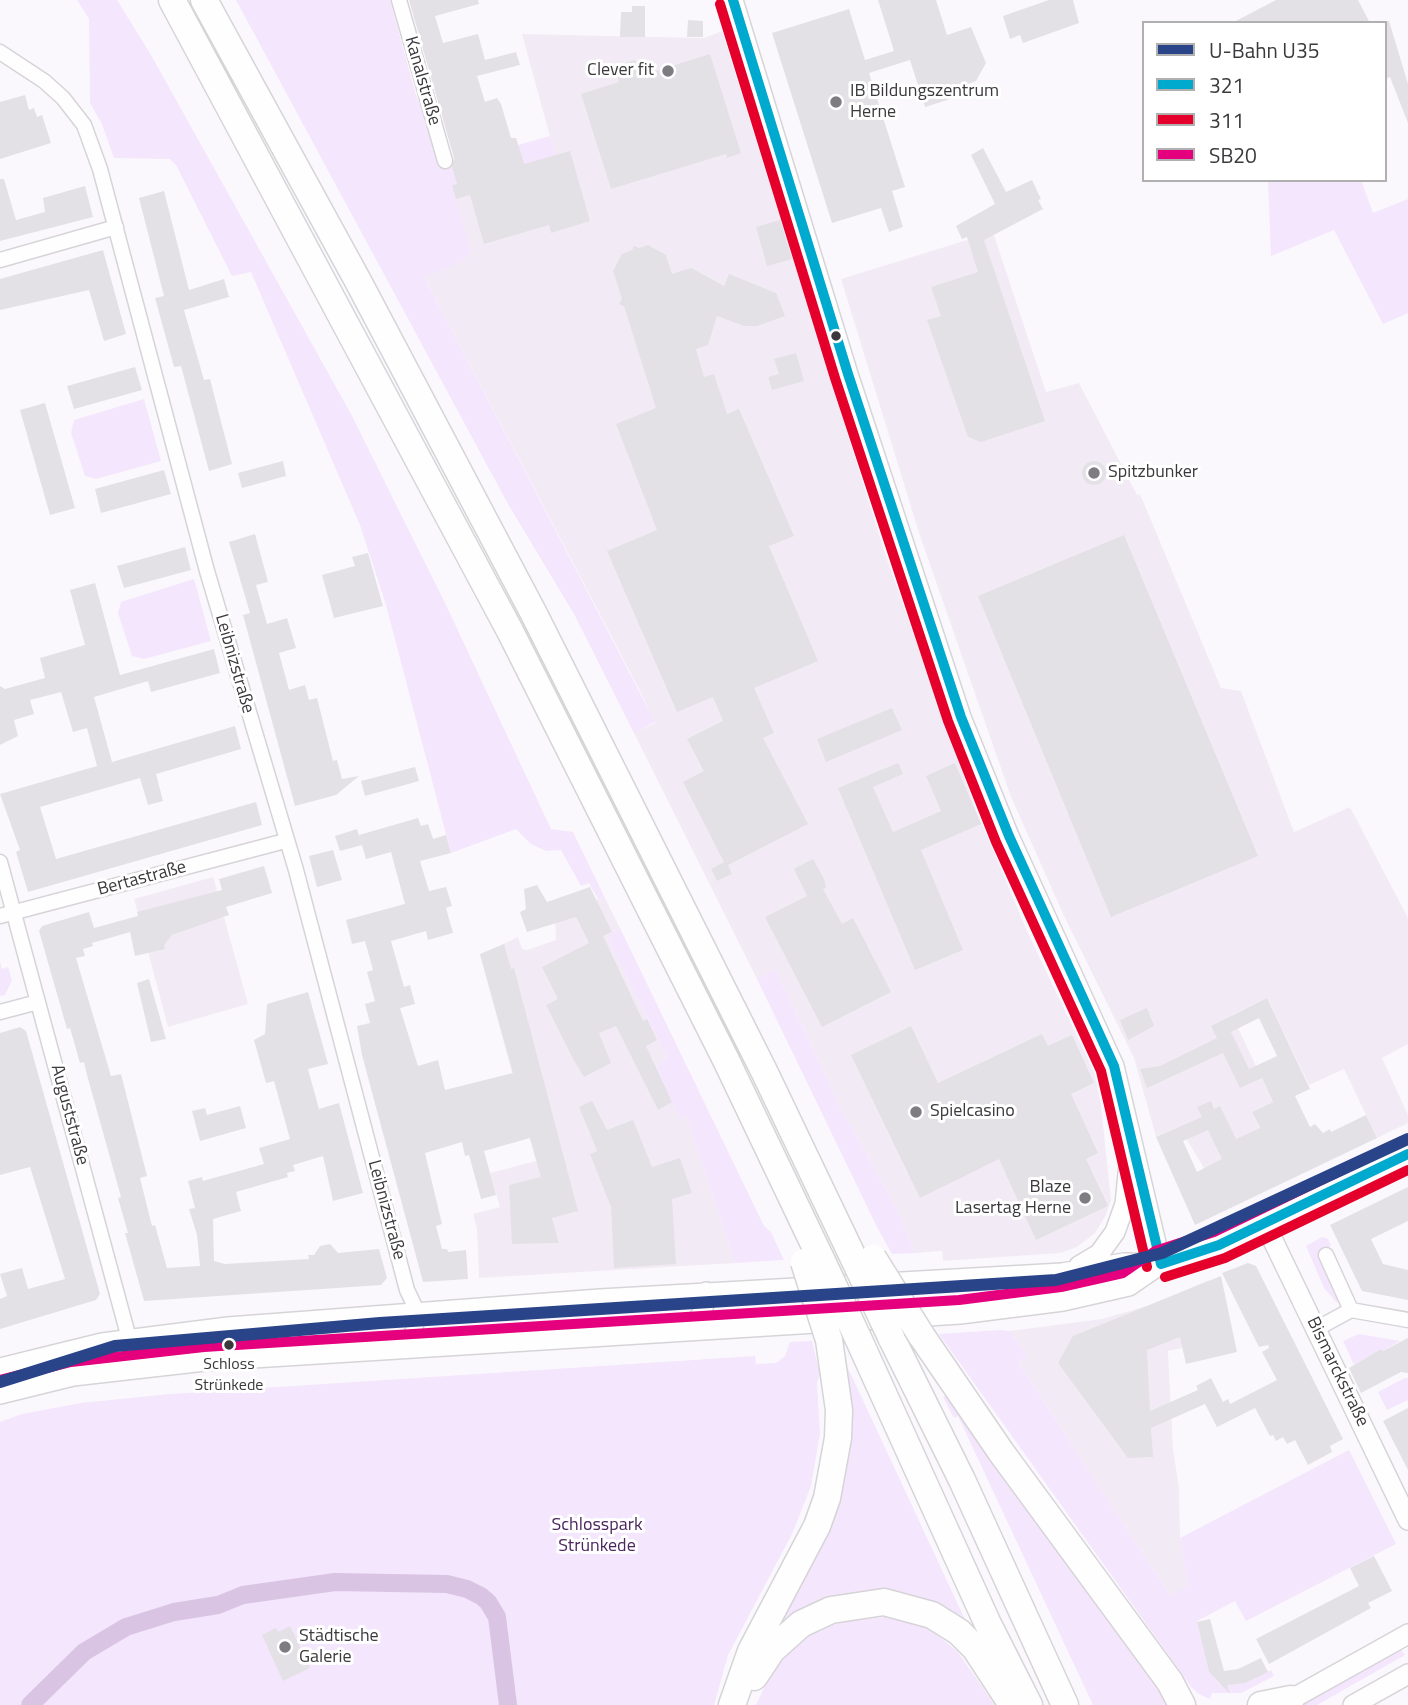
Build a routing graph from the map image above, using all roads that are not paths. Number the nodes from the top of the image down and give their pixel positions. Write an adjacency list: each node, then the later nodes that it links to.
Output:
1 (172, 0): 19 (highway)
2 (204, 0): 18 (highway)
3 (399, 0): 6 (street, Kanalstraße)
4 (733, 0): 14 (street)
5 (0, 52): 7 (street, Leibnizstraße)
6 (445, 161)
7 (116, 227): 8 (street); 9 (street, Leibnizstraße)
8 (0, 260)
9 (285, 841): 11 (street, Bertastraße); 26 (street, Leibnizstraße)
10 (0, 862): 11 (street, Auguststraße)
11 (7, 914): 12 (street, Auguststraße)
12 (38, 1002): 13 (street); 30 (street, Auguststraße)
13 (0, 1012)
14 (1133, 1140): 20 (street); 21 (street)
15 (1408, 1154): 16 (street)
16 (1265, 1224): 20 (street); 28 (street, Bismarckstraße)
17 (1326, 1255): 25 (street)
18 (864, 1259): 38 (highway, bridge); 44 (highway, bridge)
19 (813, 1262): 40 (highway, bridge); 43 (highway, bridge)
20 (1161, 1264): 21 (street); 24 (street)
21 (1062, 1273): 22 (street)
22 (1016, 1275): 23 (street); 24 (street)
23 (706, 1292): 26 (street); 29 (street)
24 (1009, 1307): 29 (street)
25 (1351, 1310): 27 (street); 28 (street)
26 (417, 1311): 30 (street); 31 (street)
27 (1408, 1320)
28 (1316, 1329): 35 (street, Bismarckstraße)
29 (689, 1331): 31 (street)
30 (130, 1339): 32 (street); 33 (street, Auguststraße)
31 (402, 1348): 33 (street)
32 (0, 1368)
33 (137, 1368): 34 (street)
34 (0, 1394)
35 (1408, 1520)
36 (1408, 1634): 39 (street)
37 (1408, 1674): 47 (street)
38 (1176, 1693): 45 (highway)
39 (1285, 1702): 46 (highway)
40 (733, 1705)
41 (744, 1705): 42 (highway)
42 (1013, 1705)
43 (1029, 1705)
44 (1065, 1705)
45 (1205, 1705)
46 (1261, 1705)
47 (1353, 1705)

